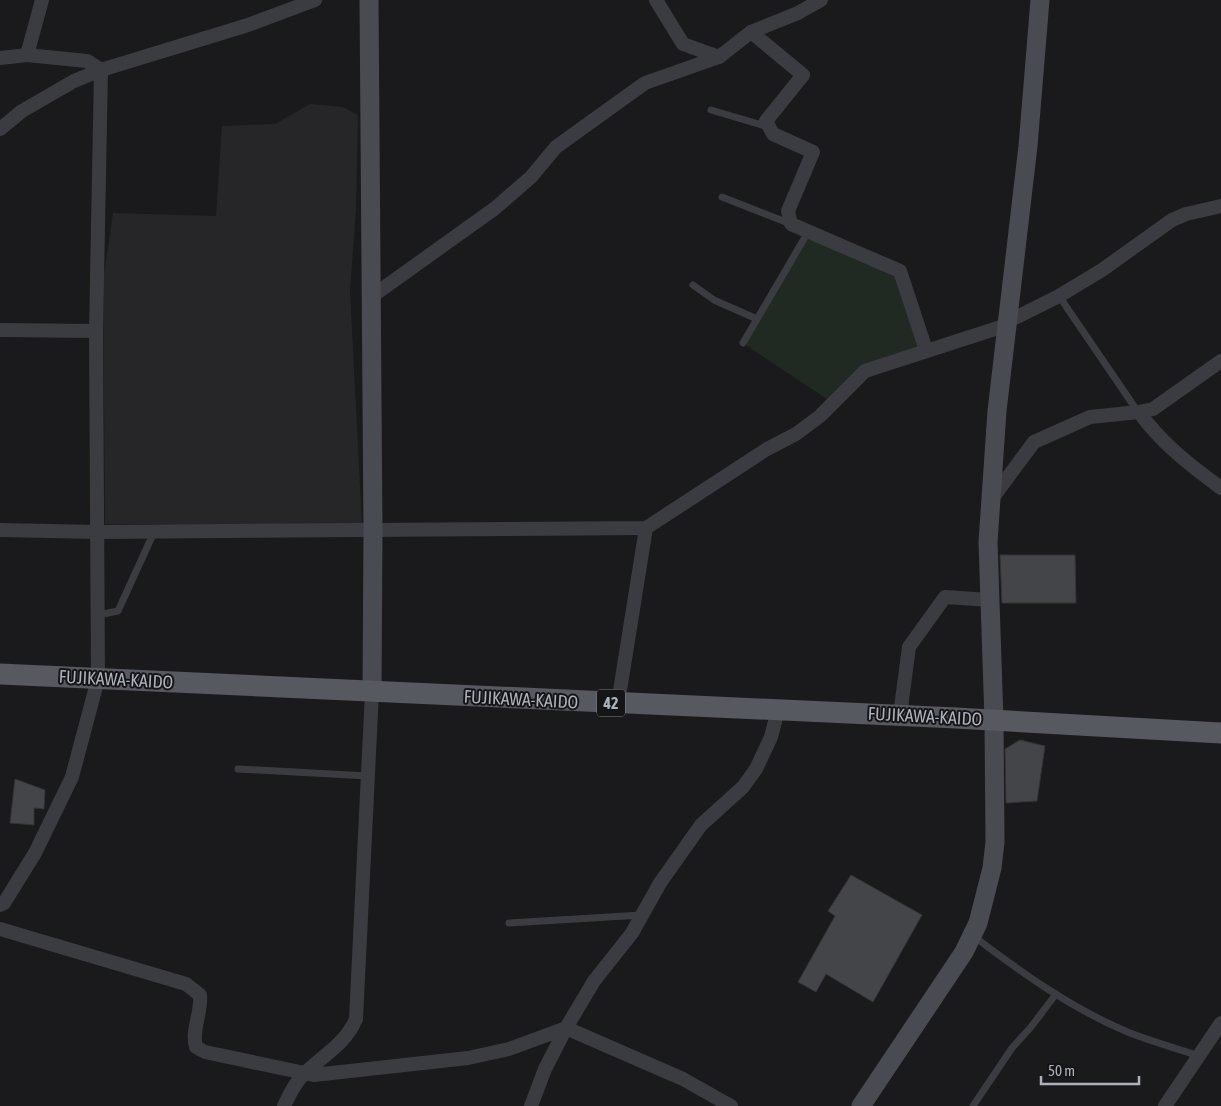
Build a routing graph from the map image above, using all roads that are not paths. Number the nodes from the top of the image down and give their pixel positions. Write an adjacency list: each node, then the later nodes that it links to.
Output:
1 (42, 0): 8 (street)
2 (315, 0): 11 (street)
3 (370, 0): 21 (street)
4 (656, 0): 9 (street)
5 (821, 0): 7 (street)
6 (1040, 0): 23 (street)
7 (751, 32): 9 (street); 13 (street)
8 (27, 55): 10 (street); 11 (street)
9 (719, 57): 21 (street)
10 (0, 58)
11 (101, 70): 14 (street); 25 (street)
12 (711, 110): 13 (lane)
13 (769, 127): 17 (street)
14 (0, 128)
15 (722, 197): 17 (lane)
16 (1221, 206): 20 (street)
17 (791, 224): 18 (street)
18 (808, 232): 22 (lane); 27 (street)
19 (693, 285): 22 (lane)
20 (1059, 296): 23 (street); 29 (lane)
21 (371, 297): 34 (street)
22 (757, 319): 26 (lane)
23 (1007, 323): 27 (street); 31 (street)
24 (0, 330): 25 (street)
25 (96, 330): 35 (street)
26 (743, 342)
27 (926, 350): 32 (street)
28 (1221, 361): 29 (street)
29 (1139, 412): 30 (street); 31 (street)
30 (1221, 488)
31 (991, 501): 37 (street)
32 (646, 528): 34 (street); 42 (street)
33 (0, 530): 35 (street)
34 (373, 531): 36 (street); 41 (street)
35 (98, 532): 36 (street); 38 (street)
36 (154, 532): 38 (lane)
37 (990, 600): 44 (street); 45 (street)
38 (98, 615): 40 (street)
39 (0, 674): 40 (main road, FUJIKAWA-KAIDO / 42)
40 (98, 679): 41 (main road, FUJIKAWA-KAIDO / 42); 49 (street)
41 (372, 692): 42 (main road, FUJIKAWA-KAIDO / 42); 48 (street)
42 (618, 703): 43 (main road, FUJIKAWA-KAIDO / 42)
43 (778, 710): 44 (main road, FUJIKAWA-KAIDO / 42); 50 (street)
44 (900, 715): 45 (main road, FUJIKAWA-KAIDO / 42)
45 (994, 720): 46 (main road, FUJIKAWA-KAIDO / 42); 53 (street)
46 (1221, 733)
47 (238, 769): 48 (lane)
48 (368, 776): 58 (street)
49 (0, 905)
50 (642, 915): 51 (lane); 56 (street)
51 (509, 923)
52 (0, 929): 58 (street)
53 (972, 935): 54 (lane); 62 (street)
54 (1056, 994): 57 (lane); 63 (lane)
55 (1221, 1023): 57 (street)
56 (566, 1028): 58 (street); 60 (street); 61 (street)
57 (1199, 1056): 64 (street)
58 (304, 1074): 59 (street)
59 (284, 1106)
60 (531, 1106)
61 (731, 1106)
62 (861, 1106)
63 (973, 1106)
64 (1165, 1106)

